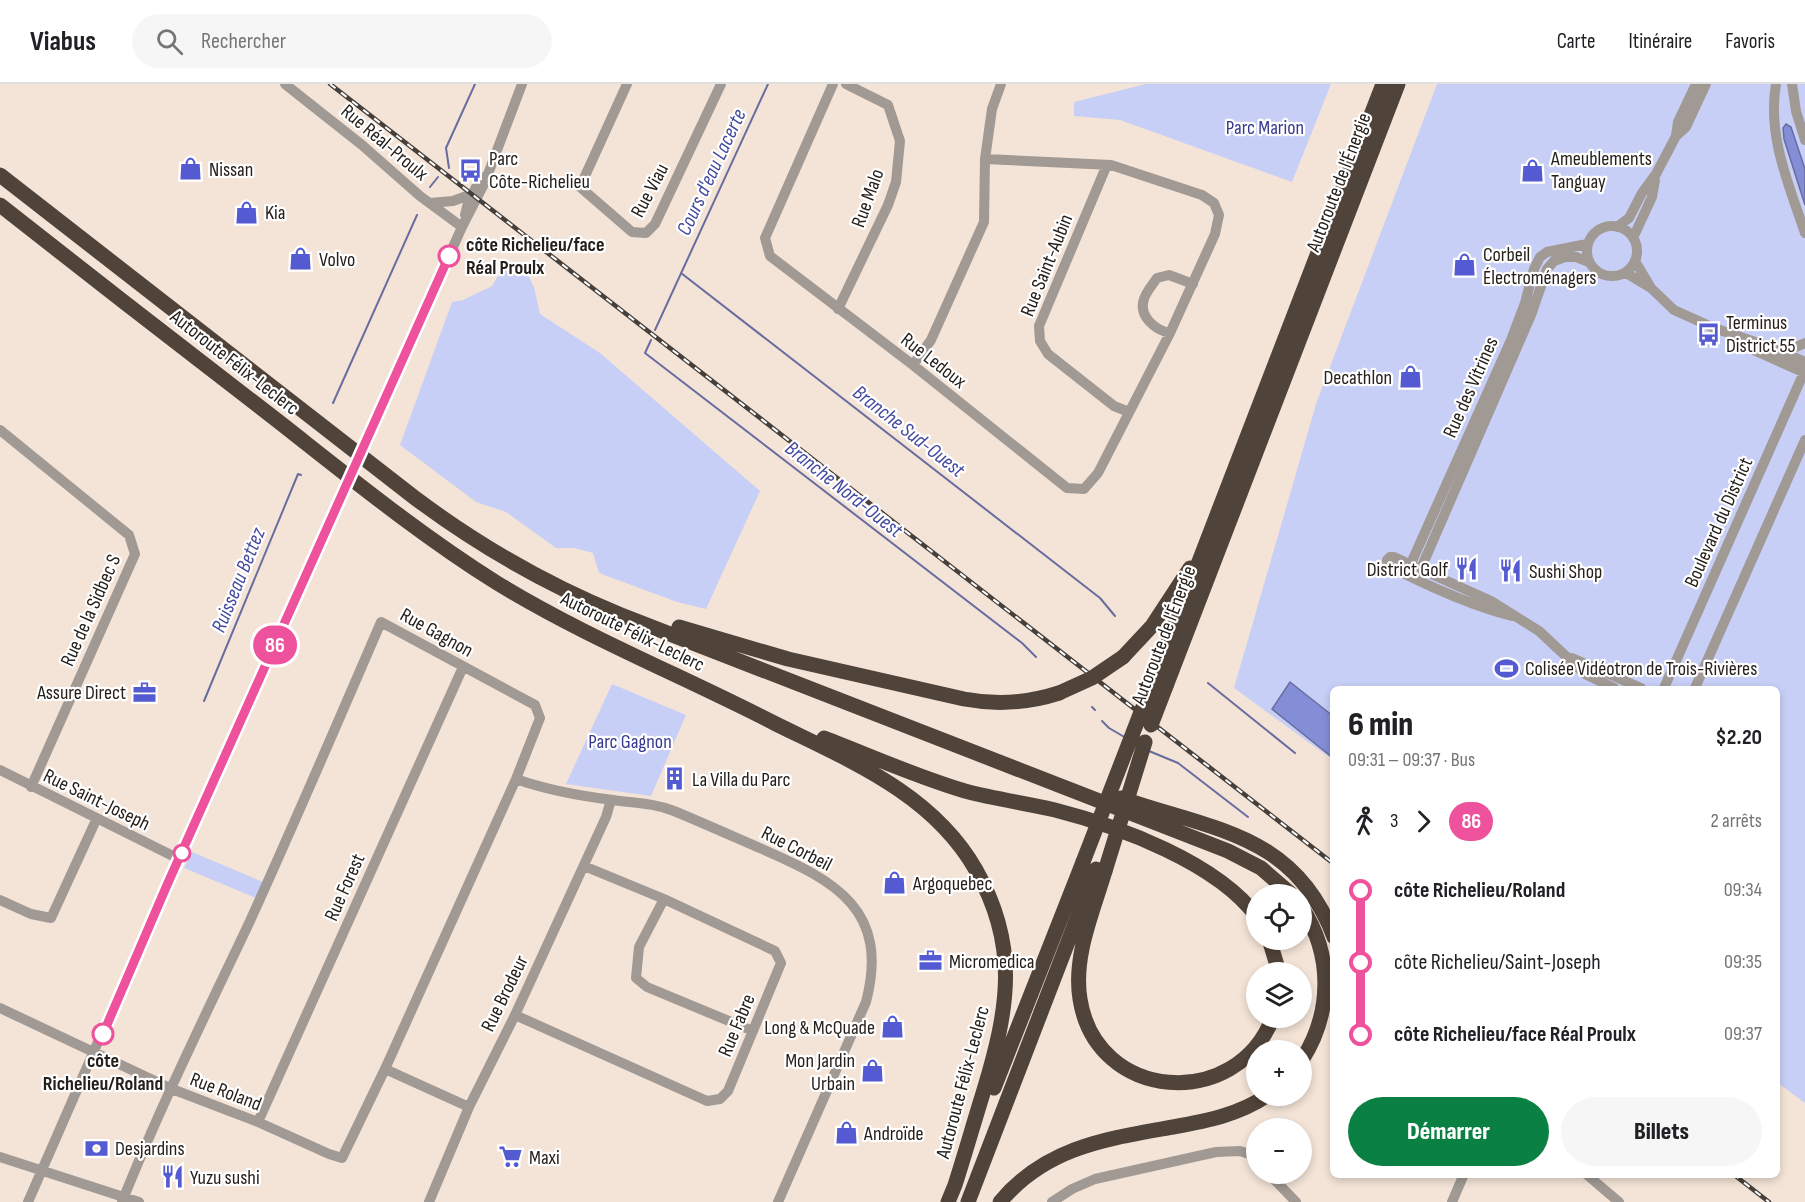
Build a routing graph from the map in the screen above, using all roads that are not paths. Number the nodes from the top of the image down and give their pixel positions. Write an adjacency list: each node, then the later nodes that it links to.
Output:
1 (285, 84): 22 (street, Rue Réal-Proulx)
2 (522, 84): 16 (street)
3 (627, 84): 4 (street, Rue Viau)
4 (721, 84)
5 (833, 84): 35 (street, Rue Ledoux)
6 (846, 84): 35 (street, Rue Malo)
7 (1001, 84): 17 (street)
8 (1383, 84): 45 (highway, Autoroute de l'Énergie)
9 (1398, 84): 50 (highway, Autoroute de l'Énergie)
10 (1696, 84): 14 (street)
11 (1706, 84): 14 (street)
12 (1776, 84): 26 (street)
13 (1792, 84): 15 (street)
14 (1676, 136): 19 (street)
15 (1805, 140)
16 (495, 153): 21 (street); 24 (street)
17 (984, 159): 18 (street, Rue Ledoux); 40 (street)
18 (1111, 165): 33 (street, Rue Ledoux); 42 (street, Rue Saint-Aubin)
19 (1656, 174): 25 (street); 27 (street)
20 (0, 175): 47 (highway, Autoroute Félix-Leclerc)
21 (472, 194): 22 (street); 24 (street)
22 (430, 203): 24 (street, Rue Réal-Proulx)
23 (0, 205): 55 (highway, Autoroute Félix-Leclerc)
24 (462, 227): 62 (street, bridge)
25 (1617, 227): 27 (street); 28 (street)
26 (1805, 233)
27 (1633, 238): 29 (street)
28 (1587, 244): 30 (street); 46 (street, Rue des Vitrines)
29 (1635, 261): 31 (street); 34 (street)
30 (1592, 266): 31 (street); 32 (street); 46 (street, Rue des Vitrines)
31 (1626, 273): 34 (street)
32 (1595, 282)
33 (1193, 284): 37 (street, Rue Ledoux); 37 (street)
34 (1651, 288): 36 (street)
35 (838, 309): 40 (street, Rue Ledoux)
36 (1713, 328): 39 (street); 41 (street)
37 (1170, 333): 42 (street, Rue Ledoux)
38 (1805, 343): 39 (street)
39 (1784, 352): 41 (street)
40 (913, 365): 42 (street, Rue Ledoux)
41 (1805, 369): 53 (street, Boulevard du District)
42 (1129, 412)
43 (0, 430): 59 (street, Rue de la Sidbec S)
44 (1805, 440): 54 (street)
45 (1205, 546): 47 (highway, bridge); 50 (highway, Autoroute de l'Énergie)
46 (1414, 572): 48 (street)
47 (573, 593): 56 (highway, Autoroute Félix-Leclerc)
48 (1563, 654): 51 (street); 52 (street)
49 (463, 667): 58 (street, Rue Gagnon); 78 (street, Rue Gagnon); 81 (street, Rue Forest)
50 (1160, 683): 64 (highway, Autoroute de l'Énergie, bridge); 64 (highway, Autoroute de l'Énergie, bridge)
51 (1610, 686)
52 (1636, 686)
53 (1665, 686)
54 (1696, 686)
55 (751, 711): 68 (highway); 89 (highway, Autoroute Félix-Leclerc)
56 (888, 718): 65 (highway, Autoroute Félix-Leclerc); 70 (highway)
57 (0, 771): 59 (street, Rue Saint-Joseph)
58 (516, 779): 60 (street, Rue Corbeil); 77 (street, Rue Gagnon)
59 (30, 787): 61 (street, Rue Saint-Joseph)
60 (611, 800): 63 (street, Rue Brodeur); 94 (street, Rue Corbeil)
61 (98, 818): 62 (street, Rue Saint-Joseph); 67 (street)
62 (179, 859): 76 (street)
63 (584, 866): 66 (street, Rue Fabre); 72 (street, Rue Brodeur)
64 (1095, 867): 73 (highway); 89 (highway, Autoroute de l'Énergie); 96 (highway, Autoroute de l'Énergie)
65 (1279, 884)
66 (664, 899): 74 (street, Rue Fabre); 74 (street)
67 (0, 900)
68 (1246, 904)
69 (1312, 926): 75 (highway)
70 (1330, 928)
71 (0, 1008): 76 (street, Rue Roland)
72 (515, 1015): 74 (street, Rue Fabre); 80 (street, Rue Brodeur)
73 (1268, 1028)
74 (753, 1031)
75 (1312, 1042)
76 (94, 1052): 78 (street, Rue Roland); 85 (street)
77 (385, 1068): 80 (street); 84 (street, Rue Gagnon)
78 (172, 1089): 81 (street, Rue Roland); 90 (street, Rue Gagnon)
79 (1248, 1106): 97 (highway)
80 (469, 1107): 93 (street, Rue Brodeur)
81 (258, 1122): 84 (street, Rue Roland)
82 (1246, 1154): 98 (street)
83 (0, 1157): 85 (street)
84 (342, 1158)
85 (41, 1171): 90 (street); 91 (street)
86 (1462, 1178): 100 (street)
87 (1591, 1178): 101 (street)
88 (1279, 1184): 99 (street)
89 (955, 1185): 95 (highway, Autoroute Félix-Leclerc)
90 (123, 1200): 92 (street)
91 (28, 1202)
92 (139, 1202)
93 (429, 1202)
94 (778, 1202)
95 (948, 1202)
96 (968, 1202)
97 (999, 1202)
98 (1052, 1202)
99 (1296, 1202)
100 (1452, 1202)
101 (1619, 1202)

